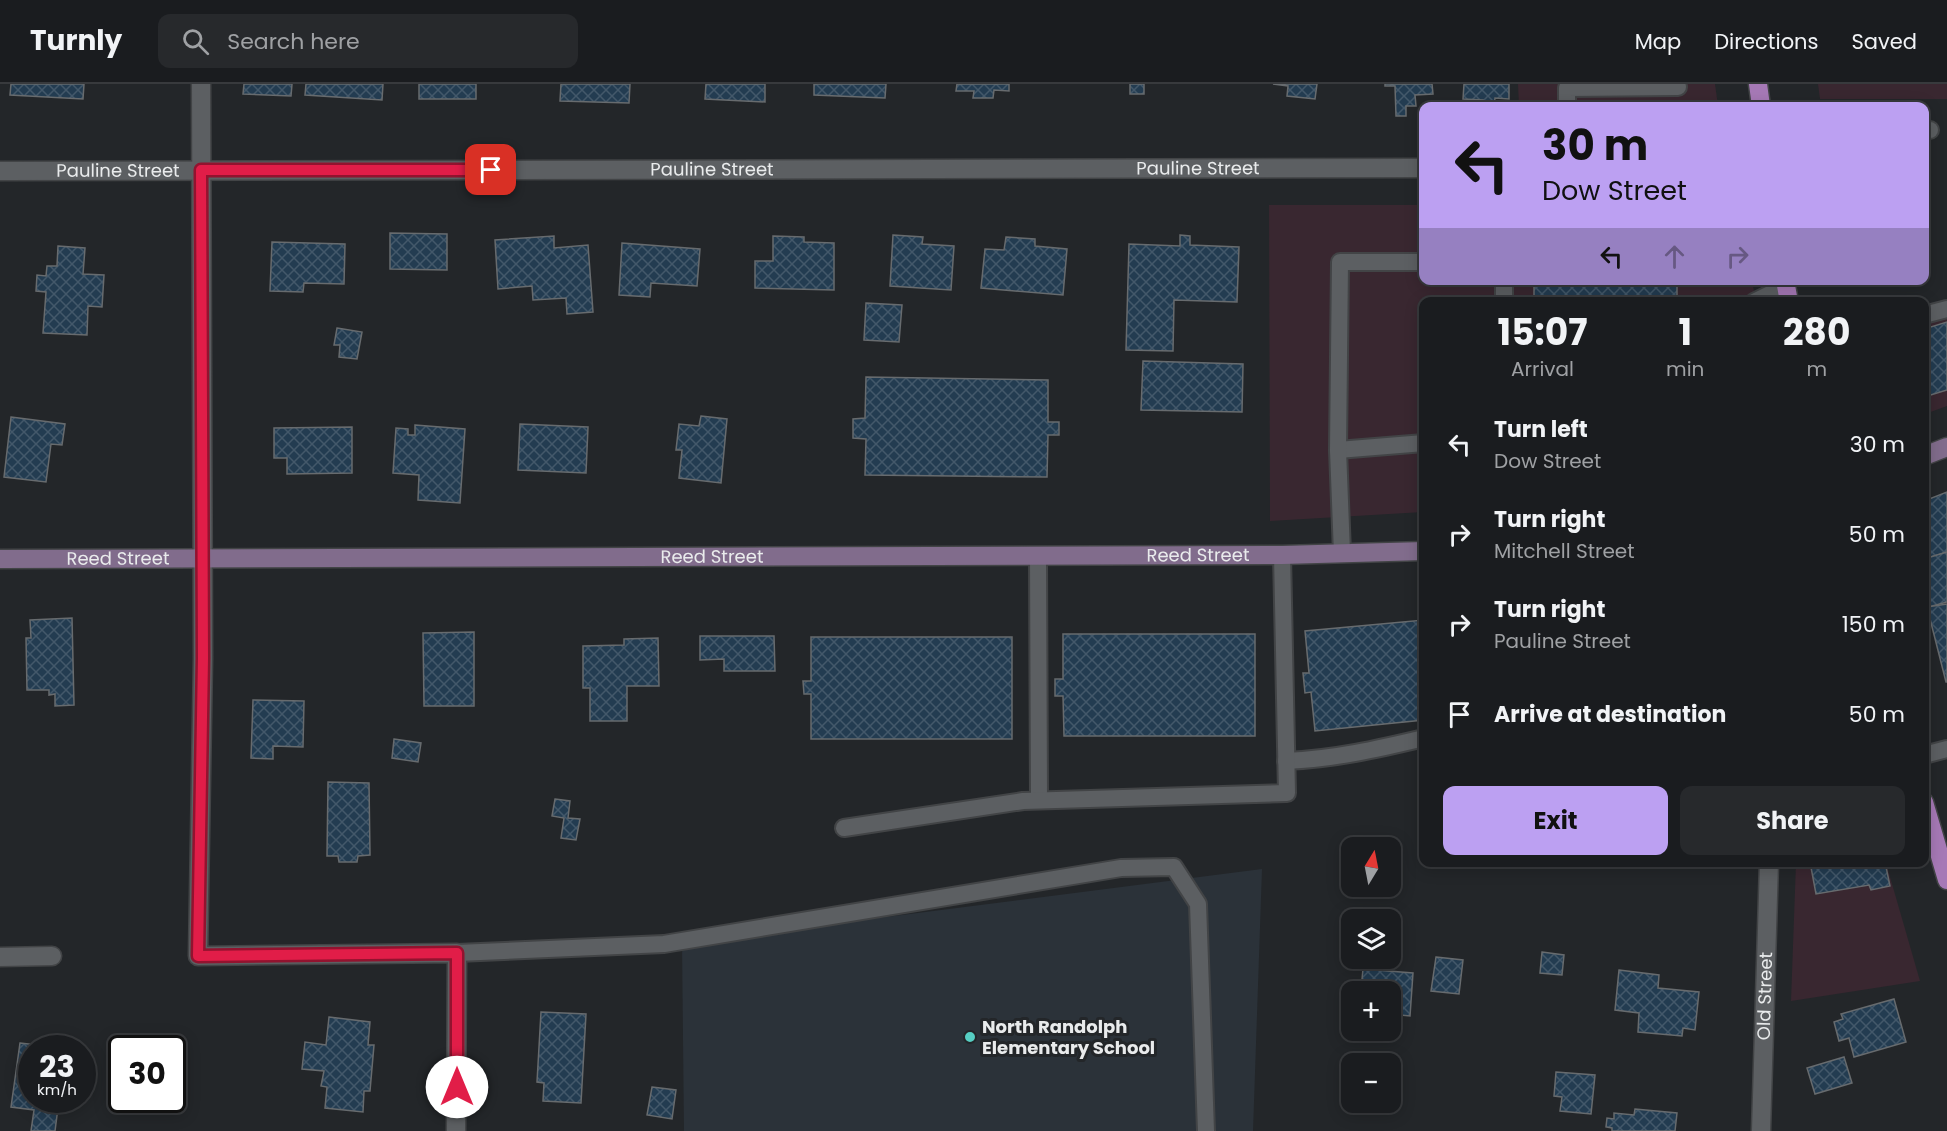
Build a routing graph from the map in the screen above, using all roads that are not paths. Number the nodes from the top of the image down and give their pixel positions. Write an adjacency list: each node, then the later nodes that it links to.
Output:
1 (201, 84): 7 (street)
2 (1758, 84): 5 (main road)
3 (1678, 87): 4 (lane)
4 (1567, 102)
5 (1760, 102)
6 (1419, 168): 7 (street, Pauline Street)
7 (201, 170): 8 (street, Pauline Street); 22 (street)
8 (0, 171)
9 (1419, 262): 16 (lane)
10 (1786, 289): 11 (lane)
11 (1766, 297)
12 (1947, 309): 13 (lane)
13 (1929, 314)
14 (1419, 443): 16 (lane)
15 (1947, 447): 17 (main road)
16 (1338, 450): 19 (lane)
17 (1929, 454)
18 (1419, 551): 19 (main road, Reed Street)
19 (1342, 553): 20 (main road, Reed Street)
20 (1282, 555): 21 (main road, Reed Street); 27 (lane)
21 (1038, 556): 22 (main road, Reed Street); 28 (lane)
22 (202, 558): 23 (main road, Reed Street); 33 (street)
23 (0, 559)
24 (1419, 739): 27 (lane)
25 (1947, 749): 26 (lane)
26 (1929, 754)
27 (1286, 761): 28 (lane)
28 (1039, 800): 30 (lane)
29 (1929, 819): 32 (main road)
30 (844, 828)
31 (1769, 867): 38 (street, Old Street)
32 (1947, 880)
33 (457, 953): 36 (street); 37 (lane)
34 (52, 956): 35 (street)
35 (0, 957)
36 (456, 1131)
37 (1206, 1131)
38 (1761, 1131)

